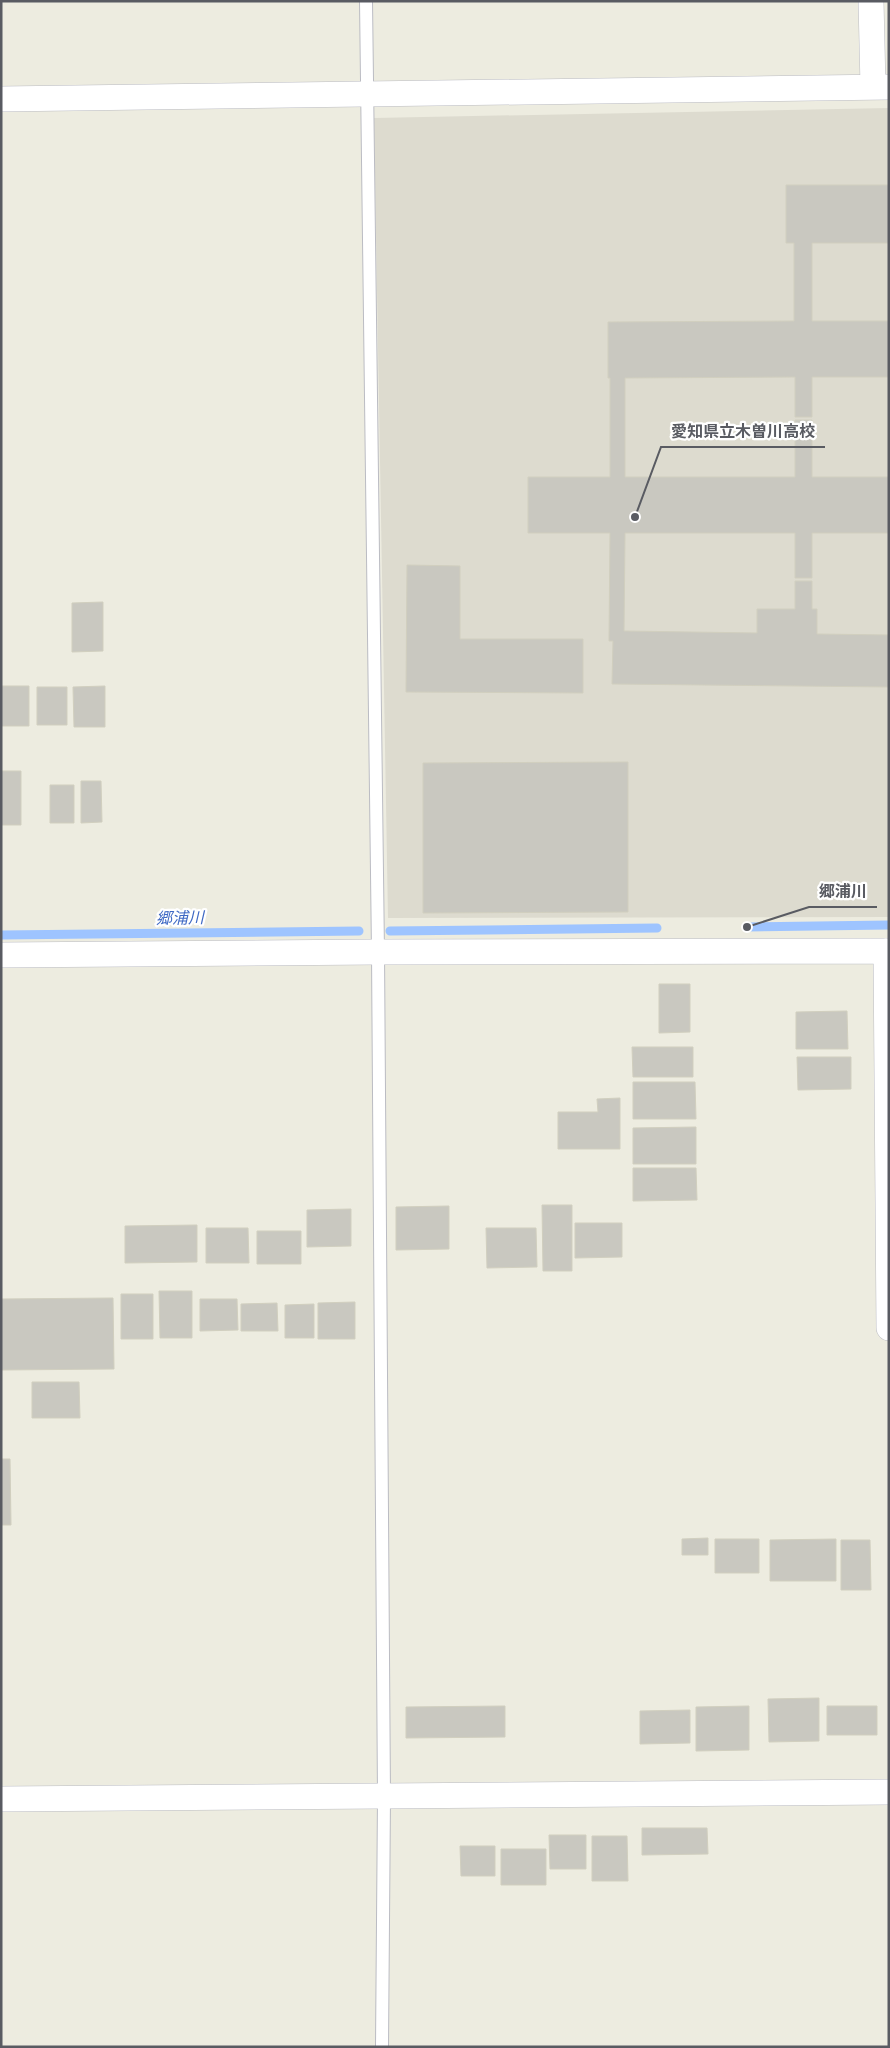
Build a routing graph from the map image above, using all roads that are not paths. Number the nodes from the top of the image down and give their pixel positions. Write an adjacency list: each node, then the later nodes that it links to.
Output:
1 (366, 1): 4 (lane)
2 (871, 1): 3 (street)
3 (881, 87): 4 (street)
4 (369, 94): 5 (street); 7 (lane)
5 (1, 100)
6 (887, 951): 7 (street); 9 (street)
7 (378, 952): 8 (street); 11 (lane)
8 (1, 955)
9 (889, 1328)
10 (889, 1792): 11 (street)
11 (384, 1797): 12 (street); 13 (lane)
12 (1, 1800)
13 (382, 2047)

